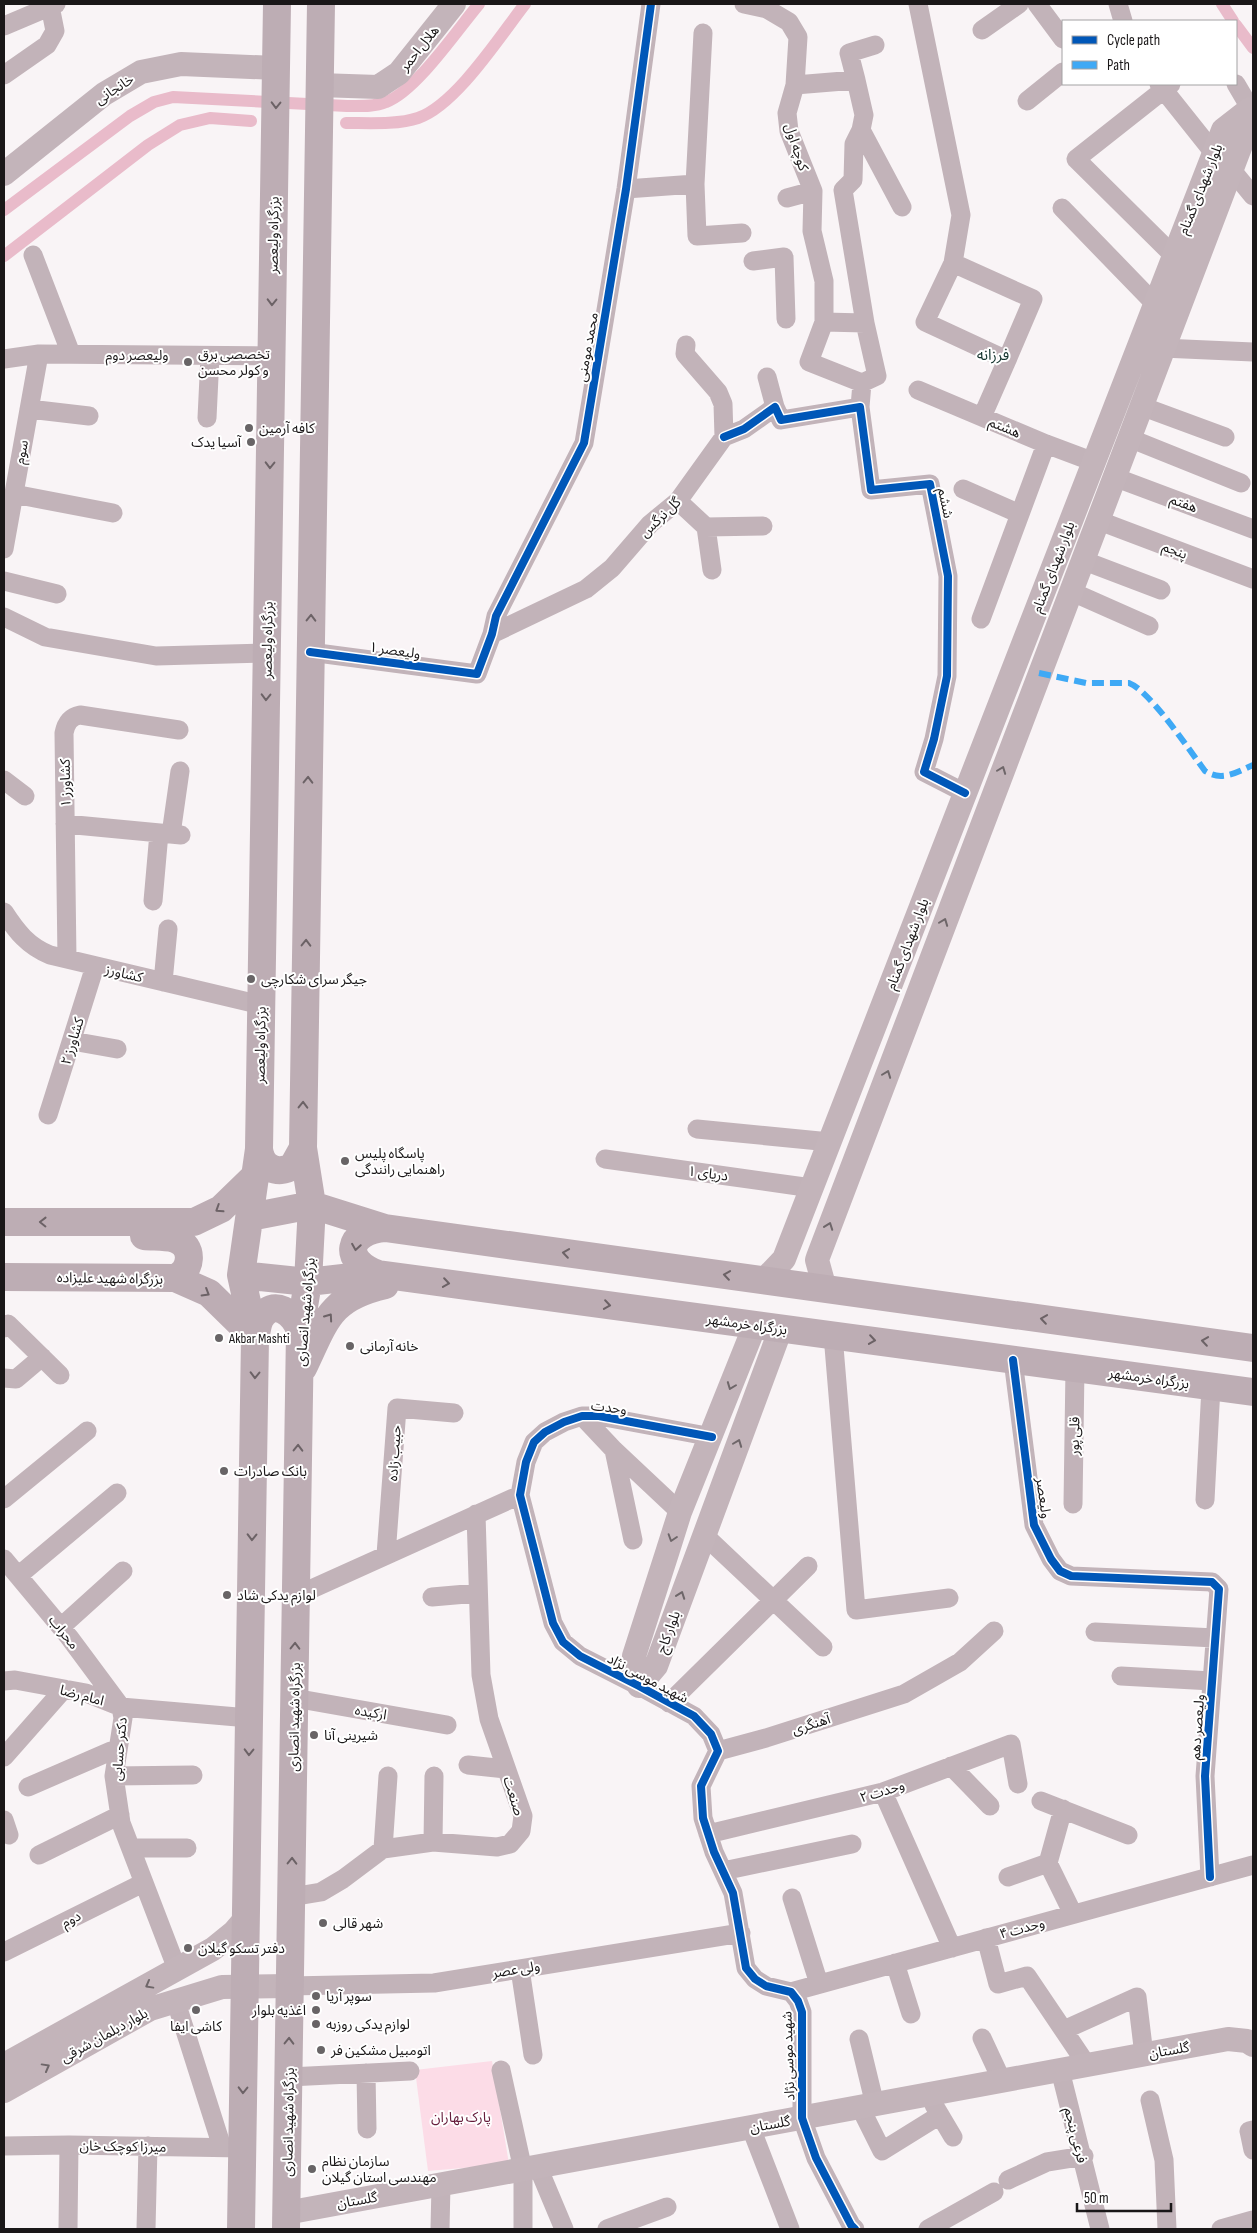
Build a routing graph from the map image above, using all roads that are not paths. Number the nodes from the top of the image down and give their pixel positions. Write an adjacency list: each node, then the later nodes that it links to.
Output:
1 (277, 4): 17 (highway, بزرگراه ولیعصر)
2 (320, 4): 21 (highway)
3 (454, 4): 21 (main road, هلال احمر)
4 (651, 4): 31 (street, محمد مومنی)
5 (744, 4): 22 (street, کوچه اول)
6 (918, 4): 41 (street)
7 (1019, 4): 13 (street)
8 (1037, 4): 15 (street)
9 (1118, 4): 11 (street)
10 (53, 5): 12 (street); 19 (street)
11 (1123, 20)
12 (4, 26)
13 (982, 30)
14 (703, 33): 30 (street)
15 (1062, 38)
16 (875, 45): 20 (street)
17 (276, 68): 29 (main road, خانجانی); 52 (highway, بزرگراه ولیعصر, one-way to 52)
18 (1062, 73): 25 (street)
19 (4, 75)
20 (856, 80): 22 (street); 27 (street)
21 (319, 85): 93 (highway, one-way to 21)
22 (795, 85): 32 (street, کوچه اول)
23 (1164, 85): 28 (street); 39 (street)
24 (1237, 85): 26 (street)
25 (1027, 101)
26 (1252, 110): 28 (main road, بلوار شهدای گمنام)
27 (861, 130): 35 (street); 45 (street)
28 (1223, 161): 33 (street); 39 (main road, بلوار شهدای گمنام); 47 (main road, بلوار شهدای گمنام)
29 (4, 174)
30 (695, 184): 31 (street); 37 (street)
31 (626, 189): 92 (street, محمد مومنی)
32 (813, 191): 34 (street); 44 (street, کوچه اول)
33 (1253, 196)
34 (787, 198)
35 (902, 207)
36 (1062, 208): 42 (street)
37 (742, 233)
38 (33, 255): 50 (street)
39 (1174, 256): 42 (main road, بلوار شهدای گمنام)
40 (753, 261): 43 (street)
41 (952, 262): 54 (street); 54 (street)
42 (1155, 304): 69 (main road, بلوار شهدای گمنام)
43 (786, 319)
44 (824, 322): 45 (street); 56 (street)
45 (865, 322): 56 (street)
46 (686, 345): 66 (street)
47 (1162, 348): 48 (street); 58 (main road, بلوار شهدای گمنام)
48 (1253, 352)
49 (38, 354): 50 (street, ولیعصر دوم); 53 (street, ولیعصر دوم); 61 (street, سوم)
50 (71, 354): 51 (street, ولیعصر دوم)
51 (210, 356): 52 (street, ولیعصر دوم); 64 (street)
52 (271, 356): 94 (highway, بزرگراه ولیعصر, one-way to 94)
53 (4, 359)
54 (1007, 360): 63 (street)
55 (767, 377): 59 (street)
56 (862, 383): 60 (street)
57 (918, 390): 63 (street, هشتم)
58 (1141, 406): 65 (street); 67 (main road, بلوار شهدای گمنام)
59 (775, 407): 60 (street); 66 (street)
60 (860, 407): 99 (street, ششم)
61 (29, 408): 62 (street); 73 (street, سوم)
62 (89, 416)
63 (982, 417): 68 (street, هشتم)
64 (207, 418)
65 (1225, 436)
66 (724, 437): 74 (street, گل نرگس)
67 (1128, 438): 70 (main road, بلوار شهدای گمنام); 71 (street)
68 (1046, 444): 69 (street, هشتم); 76 (street)
69 (1094, 462): 99 (main road, بلوار شهدای گمنام)
70 (1114, 477): 77 (main road, بلوار شهدای گمنام); 80 (street, هفتم)
71 (1241, 483)
72 (963, 489): 76 (street)
73 (14, 494): 75 (street); 81 (street, سوم)
74 (678, 501): 79 (street); 92 (street, گل نرگس)
75 (113, 513)
76 (1020, 514): 90 (street)
77 (1097, 520): 82 (main road, بلوار شهدای گمنام); 84 (street, پنجم)
78 (763, 526): 79 (street)
79 (706, 527): 83 (street)
80 (1253, 529)
81 (4, 542)
82 (1082, 560): 86 (street); 87 (main road, بلوار شهدای گمنام)
83 (712, 570)
84 (1253, 579)
85 (4, 581): 88 (street)
86 (1161, 590)
87 (1070, 591): 91 (street); 101 (main road, بلوار شهدای گمنام, one-way to 87)
88 (57, 594)
89 (4, 616): 94 (street)
90 (981, 619)
91 (1149, 626)
92 (492, 634): 95 (street, محمد مومنی)
93 (310, 652): 95 (street, ولیعصر ۱); 117 (highway, one-way to 93)
94 (267, 653): 110 (highway, بزرگراه ولیعصر, one-way to 110)
95 (477, 674)
96 (179, 730): 102 (street, کشاورز ۱)
97 (180, 771): 103 (street)
98 (4, 780): 100 (street)
99 (965, 792): 101 (main road); 115 (main road, بلوار شهدای گمنام)
100 (25, 796)
101 (990, 802): 127 (main road, بلوار شهدای گمنام, one-way to 101)
102 (66, 824): 103 (street); 107 (street, کشاورز ۱)
103 (171, 834): 104 (street)
104 (152, 900)
105 (4, 912): 107 (street, کشاورز)
106 (168, 929): 109 (street)
107 (67, 959): 108 (street, کشاورز)
108 (95, 966): 109 (street, کشاورز); 111 (street, کشاورز ۲)
109 (163, 982): 110 (street, کشاورز)
110 (261, 1005): 116 (highway, بزرگراه ولیعصر)
111 (72, 1041): 112 (street); 113 (street, کشاورز ۲)
112 (117, 1049)
113 (48, 1115)
114 (697, 1129): 115 (street)
115 (830, 1142): 120 (main road, بلوار شهدای گمنام)
116 (259, 1148): 117 (highway); 119 (highway, بزرگراه ولیعصر)
117 (303, 1148): 121 (highway)
118 (605, 1159): 120 (street, دریای ۱)
119 (255, 1176): 122 (highway, بزرگراه ولیعصر); 124 (highway, one-way to 124)
120 (812, 1188): 126 (main road, بلوار شهدای گمنام)
121 (312, 1206): 122 (highway); 125 (highway); 134 (highway, بزرگراه شهید انصاری)
122 (250, 1217): 129 (highway, بزرگراه ولیعصر)
123 (4, 1222): 124 (highway, one-way to 123)
124 (74, 1222): 131 (highway)
125 (385, 1228): 128 (highway, one-way to 128); 133 (highway, one-way to 125)
126 (784, 1259): 127 (main road); 133 (main road, بلوار شهدای گمنام)
127 (817, 1260): 135 (main road)
128 (378, 1274): 132 (highway, بزرگراه خرمشهر); 134 (highway, بزرگراه خرمشهر)
129 (241, 1275): 134 (highway, بزرگراه خرمشهر); 141 (highway, بزرگراه شهید انصاری)
130 (4, 1277): 131 (highway, بزرگراه شهید علیزاده)
131 (175, 1278): 141 (highway, بزرگراه شهید علیزاده, one-way to 141)
132 (412, 1278): 136 (highway, بزرگراه خرمشهر, one-way to 136); 149 (highway, one-way to 132)
133 (764, 1280): 135 (highway)
134 (308, 1282): 139 (highway, بزرگراه شهید انصاری)
135 (825, 1289): 142 (highway, one-way to 135)
136 (755, 1325): 138 (highway, بزرگراه خرمشهر); 144 (main road, بلوار کاج)
137 (4, 1328): 143 (street)
138 (782, 1328): 140 (highway, بزرگراه خرمشهر); 146 (main road, بلوار کاج)
139 (300, 1331): 141 (highway); 149 (highway, بزرگراه شهید انصاری)
140 (832, 1335): 145 (highway, بزرگراه خرمشهر, one-way to 145); 176 (street)
141 (256, 1338): 191 (highway, بزرگراه شهید انصاری, one-way to 191)
142 (1253, 1348)
143 (42, 1357): 148 (street); 150 (street)
144 (742, 1357): 146 (main road); 156 (main road, بلوار کاج, one-way to 156)
145 (1013, 1360): 147 (highway, بزرگراه خرمشهر); 172 (street, ولیعصر)
146 (766, 1368): 165 (main road, بلوار کاج, one-way to 146)
147 (1075, 1368): 151 (highway, بزرگراه خرمشهر); 162 (street, قلی پور)
148 (60, 1375)
149 (299, 1376): 174 (highway, بزرگراه شهید انصاری, one-way to 149)
150 (4, 1378)
151 (1212, 1387): 152 (highway, بزرگراه خرمشهر); 161 (street)
152 (1253, 1392)
153 (454, 1413): 167 (street, حبیب زاده)
154 (582, 1416): 156 (street, وحدت); 157 (street); 159 (street, وحدت)
155 (87, 1431): 160 (street)
156 (712, 1436): 163 (main road, بلوار کاج)
157 (614, 1450): 163 (street); 166 (street)
158 (117, 1493): 171 (street)
159 (520, 1495): 164 (street); 186 (street, شهید موسی نژاد)
160 (4, 1499)
161 (1205, 1500)
162 (1073, 1504)
163 (680, 1512): 186 (main road, بلوار کاج, one-way to 186)
164 (476, 1514): 167 (street); 173 (street, صنعت)
165 (703, 1534): 177 (street); 186 (main road, بلوار کاج, one-way to 165)
166 (633, 1540)
167 (386, 1555): 174 (street)
168 (4, 1559): 171 (street, محراب)
169 (808, 1566): 177 (street)
170 (123, 1571): 178 (street)
171 (18, 1576): 178 (street, محراب)
172 (1212, 1582): 181 (street, ولیعصر دهم)
173 (478, 1593): 175 (street); 198 (street, صنعت)
174 (296, 1596): 188 (highway, بزرگراه شهید انصاری, one-way to 174)
175 (432, 1597)
176 (949, 1598)
177 (773, 1600): 182 (street); 189 (street)
178 (60, 1627): 190 (street, محراب)
179 (994, 1631): 194 (street, آهنگری)
180 (1095, 1632): 181 (street)
181 (1215, 1638): 185 (street, ولیعصر دهم)
182 (823, 1647)
183 (1121, 1676): 185 (street)
184 (8, 1677): 187 (street, امام رضا)
185 (1212, 1681): 222 (street, ولیعصر دهم)
186 (639, 1686): 189 (street, شهید موسی نژاد)
187 (64, 1689): 190 (street, امام رضا); 195 (street)
188 (294, 1698): 192 (street, ارکیده); 224 (highway, بزرگراه شهید انصاری, one-way to 188)
189 (669, 1703): 194 (street, شهید موسی نژاد)
190 (122, 1706): 191 (street, امام رضا); 193 (street, دکتر حسابی); 200 (street, دکتر حسابی)
191 (249, 1718): 227 (highway, بزرگراه شهید انصاری, one-way to 227)
192 (447, 1725)
193 (111, 1751): 204 (street); 209 (street, دکتر حسابی)
194 (718, 1751): 210 (street, شهید موسی نژاد)
195 (4, 1757)
196 (468, 1764): 198 (street)
197 (951, 1766): 203 (street, وحدت ۲); 205 (street, وحدت ۲); 207 (street)
198 (506, 1769): 212 (street, صنعت)
199 (193, 1775): 200 (street)
200 (114, 1776): 209 (street, دکتر حسابی)
201 (388, 1776): 216 (street)
202 (434, 1776): 212 (street)
203 (1018, 1784)
204 (28, 1787)
205 (883, 1792): 210 (street, وحدت ۲); 231 (street)
206 (1041, 1801): 208 (street)
207 (990, 1806)
208 (1063, 1808): 211 (street); 218 (street)
209 (117, 1816): 214 (street, دکتر حسابی); 217 (street); 223 (street, دکتر حسابی)
210 (708, 1834): 220 (street, شهید موسی نژاد)
211 (1128, 1835)
212 (433, 1842): 216 (street, صنعت)
213 (852, 1844): 220 (street)
214 (132, 1848): 215 (street); 235 (street, دکتر حسابی)
215 (187, 1848)
216 (383, 1849): 224 (street, صنعت)
217 (39, 1855)
218 (1048, 1863): 221 (street); 226 (street)
219 (1253, 1865): 222 (street, وحدت ۴)
220 (723, 1871): 228 (street, شهید موسی نژاد)
221 (1008, 1877)
222 (1210, 1877): 226 (street, وحدت ۴)
223 (139, 1885): 232 (street, دوم); 235 (street, دکتر حسابی)
224 (291, 1897): 237 (highway, بزرگراه شهید انصاری)
225 (792, 1898): 236 (street)
226 (1073, 1914): 229 (street, وحدت ۴)
227 (246, 1918): 230 (main road, بلوار دیلمان شرقی); 237 (highway, بزرگراه شهید انصاری)
228 (741, 1933): 234 (street, ولی عصر); 238 (street, شهید موسی نژاد)
229 (986, 1938): 231 (street, وحدت ۴); 242 (street)
230 (213, 1948): 235 (main road, بلوار دیلمان شرقی); 240 (main road)
231 (952, 1948): 233 (street, وحدت ۴)
232 (4, 1952)
233 (895, 1964): 236 (street, وحدت ۴); 241 (street)
234 (520, 1969): 237 (street, ولی عصر); 246 (street)
235 (174, 1971): 248 (main road, بلوار دیلمان شرقی, one-way to 248)
236 (819, 1984): 238 (street, وحدت ۴)
237 (268, 1986): 239 (main road, بلوار دیلمان شرقی); 254 (highway, بزرگراه شهید انصاری, one-way to 237); 269 (highway, بزرگراه شهید انصاری, one-way to 269)
238 (791, 1992): 261 (street, شهید موسی نژاد)
239 (176, 2002): 240 (main road, بلوار دیلمان شرقی); 269 (street)
240 (150, 2009): 256 (main road, بلوار دیلمان شرقی, one-way to 240)
241 (911, 2014)
242 (1064, 2030): 247 (street); 249 (street)
243 (859, 2038): 259 (street)
244 (982, 2038): 255 (street)
245 (1253, 2045): 247 (main road, گلستان)
246 (533, 2055)
247 (1144, 2055): 249 (main road, گلستان)
248 (4, 2065)
249 (1087, 2066): 251 (main road, گلستان)
250 (501, 2070): 272 (street)
251 (1060, 2070): 255 (main road, گلستان); 271 (street, فرعی پنجم)
252 (410, 2071): 253 (street)
253 (366, 2073): 254 (street); 263 (street)
254 (288, 2077): 276 (highway, بزرگراه شهید انصاری)
255 (1002, 2081): 257 (main road, گلستان)
256 (4, 2091)
257 (928, 2095): 259 (main road, گلستان); 260 (street)
258 (1150, 2100): 288 (street)
259 (868, 2106): 260 (street); 261 (main road, گلستان)
260 (940, 2115): 265 (street)
261 (802, 2118): 262 (main road, گلستان); 285 (street, شهید موسی نژاد)
262 (751, 2128): 272 (main road, گلستان); 284 (street)
263 (367, 2129)
264 (1253, 2130): 270 (street)
265 (953, 2137)
266 (69, 2145): 267 (street, میرزا کوچک خان); 268 (street, میرزا کوچک خان); 277 (street)
267 (4, 2146)
268 (148, 2146): 269 (street, میرزا کوچک خان); 278 (street)
269 (232, 2148): 279 (highway, بزرگراه شهید انصاری)
270 (1253, 2150)
271 (1083, 2156): 286 (street); 287 (street, فرعی پنجم)
272 (531, 2168): 273 (main road, گلستان); 281 (street); 282 (street)
273 (441, 2185): 276 (main road, گلستان); 280 (street)
274 (667, 2207): 283 (street)
275 (1253, 2220): 289 (street)
276 (286, 2221)
277 (68, 2229)
278 (146, 2229)
279 (241, 2229)
280 (440, 2229)
281 (523, 2229)
282 (564, 2229)
283 (607, 2229)
284 (790, 2229)
285 (855, 2229)
286 (928, 2229)
287 (1100, 2229)
288 (1167, 2229)
289 (1221, 2229)

